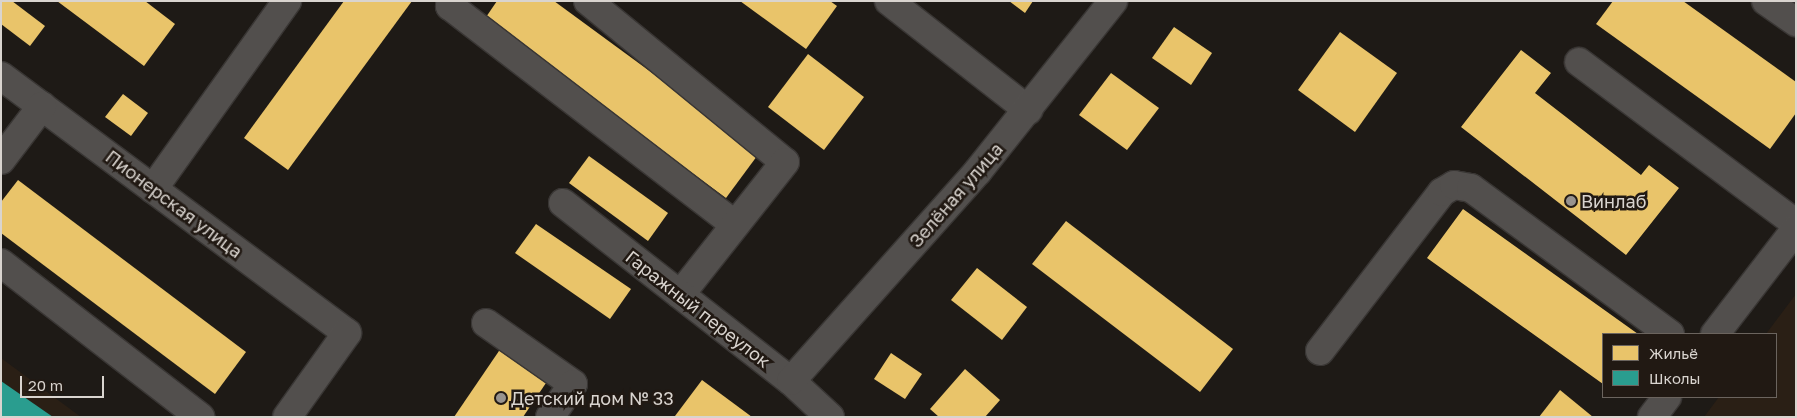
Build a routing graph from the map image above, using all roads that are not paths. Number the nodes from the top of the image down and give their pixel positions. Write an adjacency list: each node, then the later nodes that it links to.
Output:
1 (287, 1): 13 (street)
2 (453, 1): 16 (street)
3 (588, 1): 16 (street)
4 (889, 1): 11 (street)
5 (1113, 1): 11 (street, Зелёная улица)
6 (1766, 1): 7 (street)
7 (1796, 22)
8 (1579, 62): 15 (street)
9 (1, 76): 10 (street, Пионерская улица)
10 (42, 106): 12 (street); 13 (street, Пионерская улица)
11 (1028, 110): 24 (street, Зелёная улица)
12 (1, 160)
13 (153, 189): 27 (street, Пионерская улица)
14 (564, 203): 19 (street, Гаражный переулок)
15 (1796, 224)
16 (735, 225): 19 (street)
17 (1796, 229): 22 (street)
18 (1, 264): 26 (street)
19 (680, 295): 24 (street, Гаражный переулок)
20 (486, 323): 28 (street)
21 (1669, 333): 23 (street)
22 (1716, 333)
23 (1320, 351)
24 (791, 381): 29 (street, Гаражный переулок)
25 (1666, 398): 30 (street)
26 (200, 417)
27 (287, 417)
28 (550, 417)
29 (830, 417)
30 (1652, 417)

